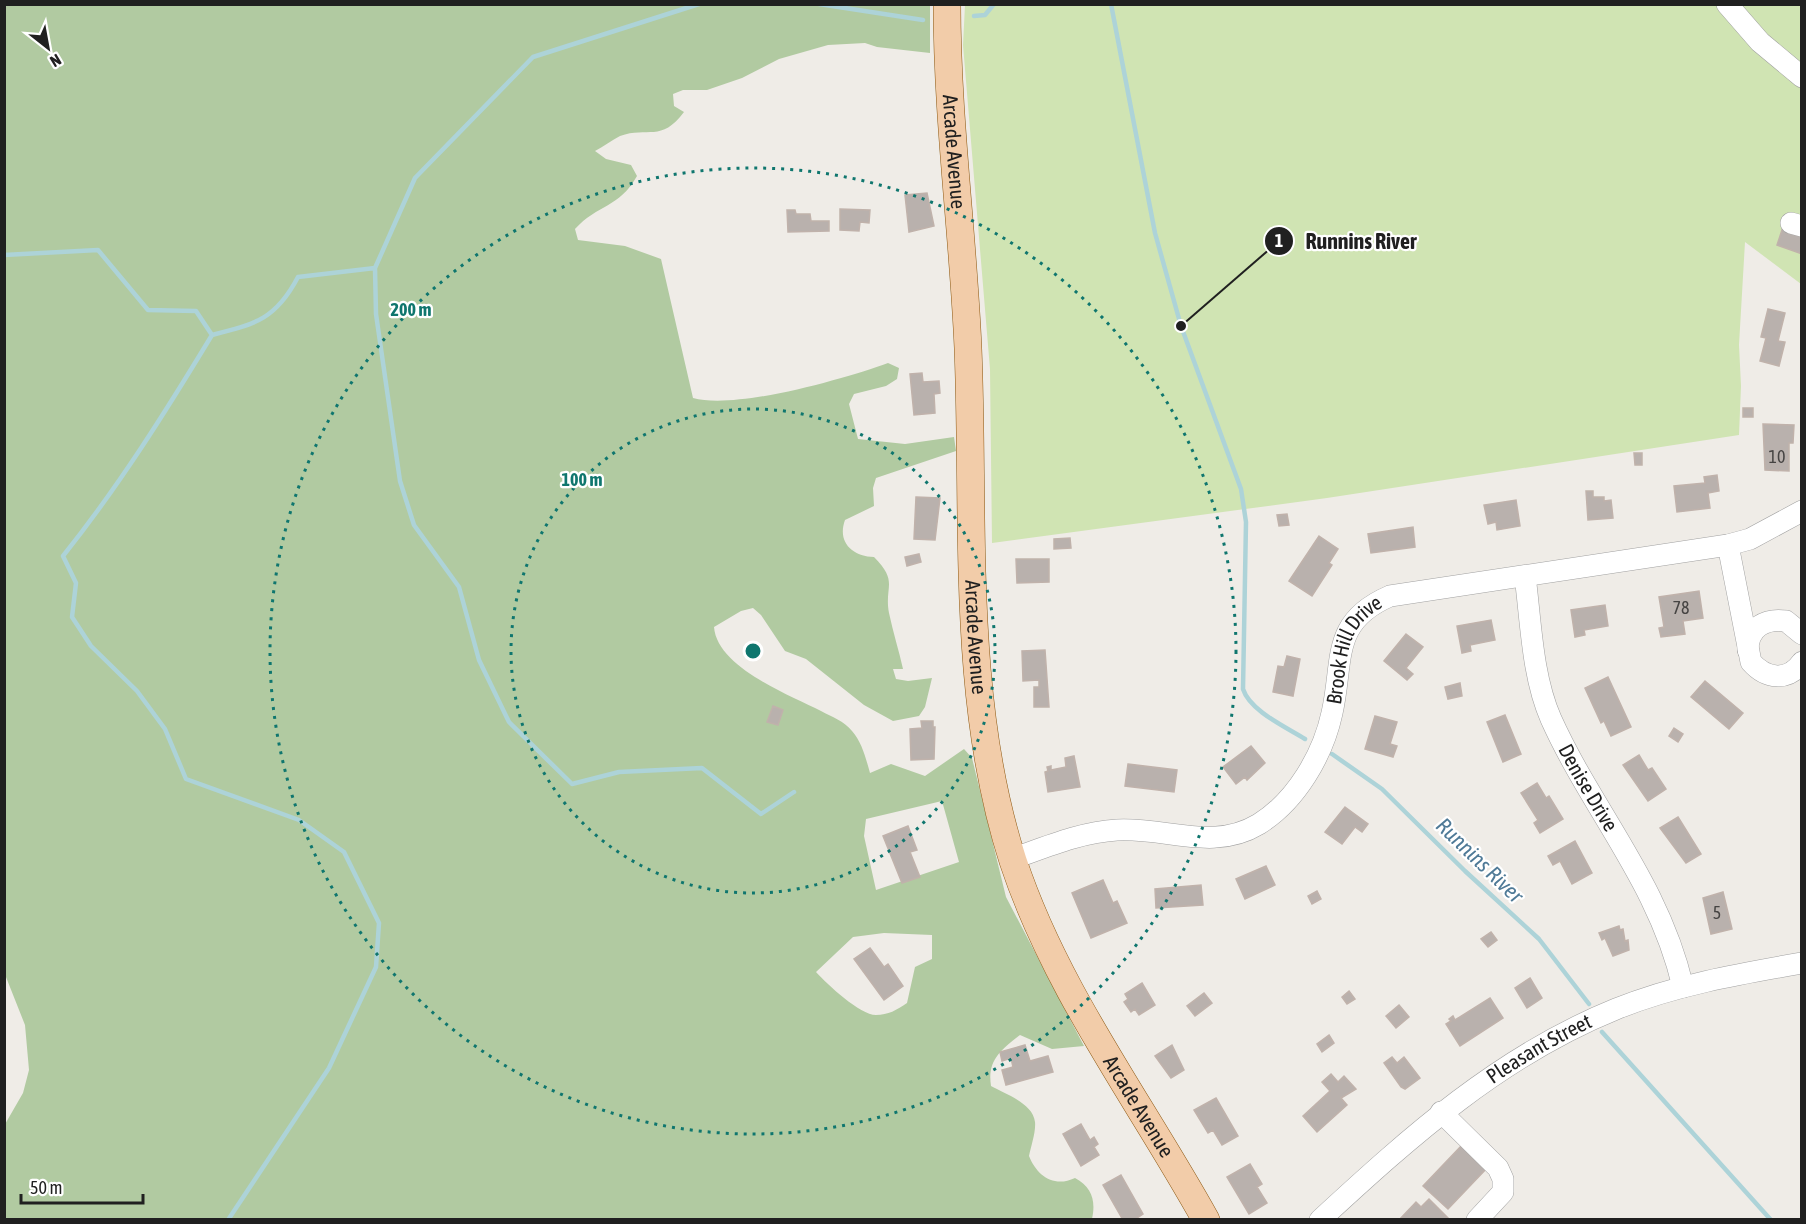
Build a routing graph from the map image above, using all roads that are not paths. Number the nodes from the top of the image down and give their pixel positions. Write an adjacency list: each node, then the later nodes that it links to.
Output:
1 (947, 4): 12 (main road, Arcade Avenue)
2 (1727, 4): 3 (street)
3 (1802, 77)
4 (1802, 511): 5 (street, Brook Hill Drive)
5 (1728, 545): 6 (street, Brook Hill Drive); 7 (street)
6 (1525, 576): 12 (street, Brook Hill Drive); 14 (street, Denise Drive)
7 (1737, 593): 8 (street); 10 (street)
8 (1777, 619): 9 (street); 10 (street)
9 (1802, 634)
10 (1748, 653): 11 (street)
11 (1802, 662)
12 (1012, 859): 16 (main road, Arcade Avenue)
13 (1802, 963): 14 (street, Pleasant Street)
14 (1683, 987): 15 (street, Pleasant Street)
15 (1441, 1112): 17 (street, Pleasant Street); 18 (street)
16 (1206, 1220)
17 (1320, 1220)
18 (1478, 1220)

